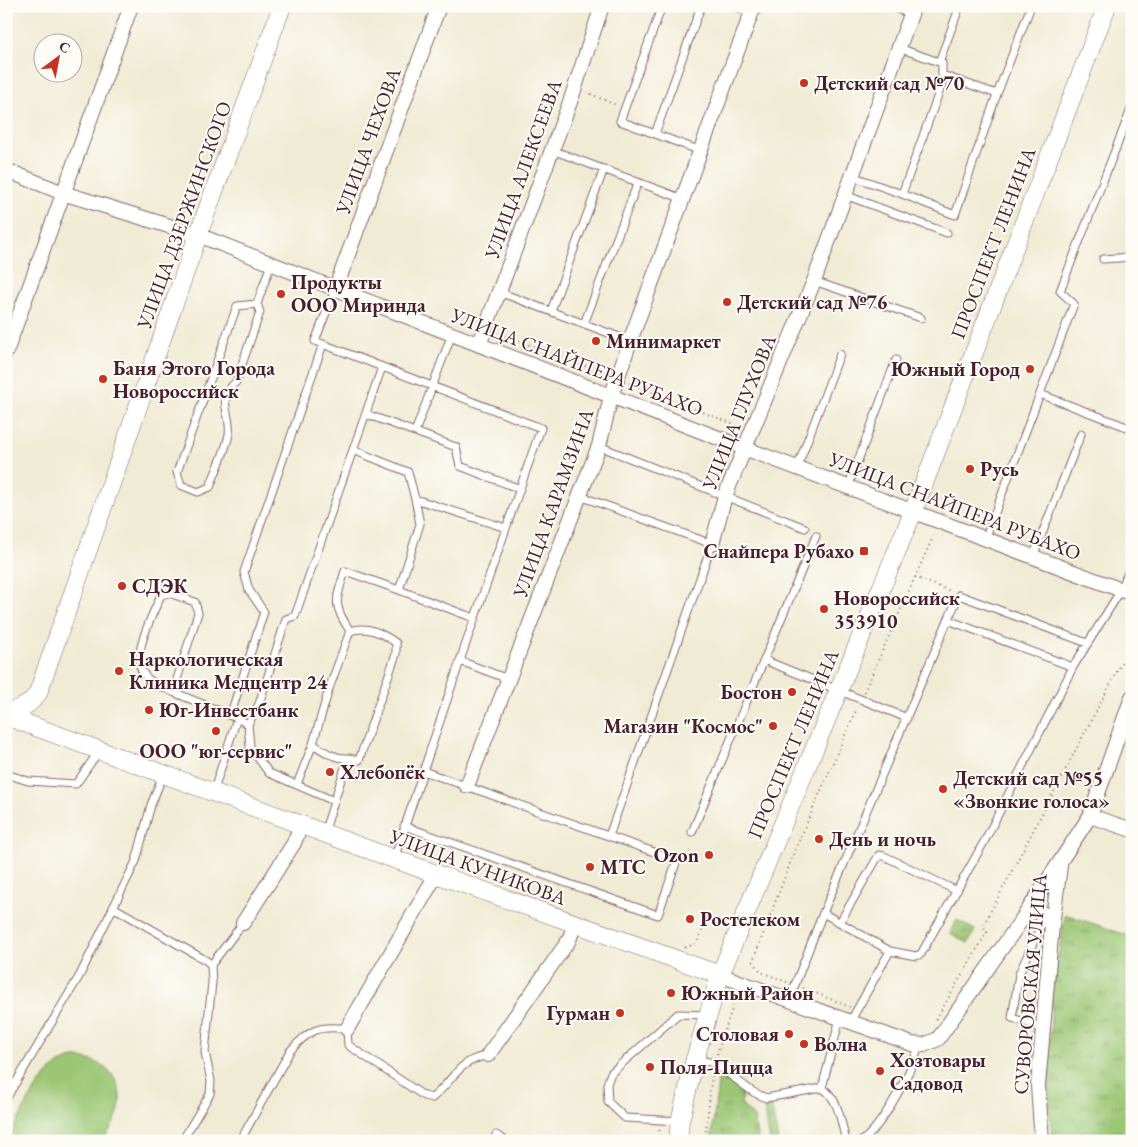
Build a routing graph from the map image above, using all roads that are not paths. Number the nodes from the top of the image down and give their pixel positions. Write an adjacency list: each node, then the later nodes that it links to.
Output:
1 (131, 6): 25 (street)
2 (282, 6): 30 (street, УЛИЦА ДЗЕРЖИНСКОГО)
3 (439, 6): 35 (street, УЛИЦА ЧЕХОВА)
4 (602, 6): 19 (street, УЛИЦА АЛЕКСЕЕВА)
5 (662, 6): 18 (lane)
6 (701, 6): 18 (lane)
7 (734, 6): 12 (lane)
8 (960, 6): 14 (lane)
9 (1031, 6): 16 (lane)
10 (1107, 6): 65 (street, ПРОСПЕКТ ЛЕНИНА)
11 (908, 8): 13 (street, УЛИЦА ГЛУХОВА)
12 (753, 10): 20 (street, УЛИЦА КАРАМЗИНА)
13 (899, 48): 14 (lane); 23 (street, УЛИЦА ГЛУХОВА)
14 (939, 62): 15 (lane)
15 (942, 74): 16 (lane); 26 (lane)
16 (997, 94): 26 (lane)
17 (1132, 107): 50 (lane)
18 (655, 134): 20 (lane)
19 (552, 150): 21 (lane); 36 (street, УЛИЦА АЛЕКСЕЕВА)
20 (700, 151): 28 (street, УЛИЦА КАРАМЗИНА)
21 (604, 169): 24 (lane); 38 (lane)
22 (6, 170): 25 (street, УЛИЦА СНАЙПЕРА РУБАХО)
23 (852, 176): 26 (lane); 27 (street, УЛИЦА ГЛУХОВА)
24 (638, 182): 28 (lane); 40 (lane)
25 (64, 193): 30 (street, УЛИЦА СНАЙПЕРА РУБАХО); 45 (street)
26 (902, 194)
27 (845, 195): 29 (lane); 34 (street, УЛИЦА ГЛУХОВА)
28 (683, 199): 42 (street, УЛИЦА КАРАМЗИНА)
29 (946, 233)
30 (198, 235): 33 (street, УЛИЦА СНАЙПЕРА РУБАХО); 85 (street, УЛИЦА ДЗЕРЖИНСКОГО)
31 (1132, 257): 32 (lane)
32 (1103, 259)
33 (271, 264): 35 (street, УЛИЦА СНАЙПЕРА РУБАХО); 37 (lane)
34 (814, 281): 39 (lane); 57 (street, УЛИЦА ГЛУХОВА)
35 (335, 290): 41 (street, УЛИЦА СНАЙПЕРА РУБАХО); 43 (lane)
36 (499, 292): 38 (lane); 44 (street, УЛИЦА АЛЕКСЕЕВА)
37 (258, 304): 37 (lane)
38 (550, 311): 40 (lane)
39 (921, 318)
40 (584, 324): 42 (lane)
41 (452, 334): 44 (street, УЛИЦА СНАЙПЕРА РУБАХО); 49 (lane)
42 (630, 341): 51 (street, УЛИЦА КАРАМЗИНА)
43 (323, 344): 48 (lane); 89 (lane)
44 (479, 345): 51 (street, УЛИЦА СНАЙПЕРА РУБАХО)
45 (6, 352)
46 (840, 354): 59 (lane)
47 (896, 360): 60 (lane)
48 (382, 367): 49 (lane); 52 (lane)
49 (431, 386): 54 (lane); 61 (lane)
50 (1040, 394): 53 (lane); 69 (lane)
51 (611, 397): 56 (street, УЛИЦА КАРАМЗИНА); 57 (street, УЛИЦА СНАЙПЕРА РУБАХО)
52 (366, 414): 54 (lane); 58 (lane)
53 (1132, 429)
54 (415, 432): 61 (lane)
55 (1080, 434): 71 (lane)
56 (598, 446): 62 (street, УЛИЦА КАРАМЗИНА); 63 (lane)
57 (744, 448): 59 (street, УЛИЦА СНАЙПЕРА РУБАХО); 63 (street, УЛИЦА ГЛУХОВА)
58 (353, 450): 64 (lane); 91 (lane)
59 (797, 468): 60 (street, УЛИЦА СНАЙПЕРА РУБАХО)
60 (848, 487): 65 (street, УЛИЦА СНАЙПЕРА РУБАХО)
61 (520, 489): 66 (lane)
62 (580, 496): 70 (lane); 82 (street, УЛИЦА КАРАМЗИНА)
63 (725, 496): 67 (lane); 70 (street, УЛИЦА ГЛУХОВА)
64 (415, 499): 66 (lane); 73 (lane)
65 (913, 512): 69 (street, УЛИЦА СНАЙПЕРА РУБАХО); 83 (street, ПРОСПЕКТ ЛЕНИНА)
66 (506, 528): 75 (lane)
67 (805, 528)
68 (816, 536): 79 (lane)
69 (985, 539): 71 (street, УЛИЦА СНАЙПЕРА РУБАХО)
70 (712, 544): 109 (lane, УЛИЦА ГЛУХОВА)
71 (1033, 557): 74 (street, УЛИЦА СНАЙПЕРА РУБАХО)
72 (1132, 562): 74 (lane)
73 (399, 590): 75 (lane); 77 (lane)
74 (1126, 592): 78 (lane)
75 (474, 618): 80 (lane)
76 (948, 620): 78 (lane); 81 (lane); 90 (lane)
77 (350, 631): 93 (lane); 95 (lane)
78 (1087, 643): 81 (lane)
79 (764, 660): 83 (lane); 107 (lane)
80 (460, 661): 82 (lane); 96 (lane)
81 (1073, 668): 113 (lane)
82 (508, 679): 100 (street, УЛИЦА КАРАМЗИНА)
83 (839, 690): 90 (lane); 123 (street, ПРОСПЕКТ ЛЕНИНА)
84 (173, 692): 84 (lane); 89 (lane)
85 (38, 694): 87 (street); 92 (street)
86 (1132, 697): 103 (street, СУВОРОВСКАЯ УЛИЦА)
87 (6, 711)
88 (6, 716): 92 (street, УЛИЦА КУНИКОВА)
89 (234, 717): 91 (lane); 101 (lane)
90 (907, 718): 115 (lane)
91 (248, 724): 99 (lane)
92 (56, 734): 94 (street, УЛИЦА КУНИКОВА)
93 (313, 744): 95 (lane); 99 (lane)
94 (99, 751): 97 (lane); 98 (street, УЛИЦА КУНИКОВА)
95 (348, 758): 102 (lane)
96 (423, 770): 100 (lane); 105 (lane)
97 (6, 774)
98 (163, 775): 101 (street, УЛИЦА КУНИКОВА); 114 (lane)
99 (297, 784): 102 (lane)
100 (467, 786): 109 (lane)
101 (212, 793): 104 (street, УЛИЦА КУНИКОВА)
102 (334, 801): 108 (lane)
103 (1090, 816): 106 (street); 111 (street, СУВОРОВСКАЯ УЛИЦА)
104 (301, 825): 108 (street, УЛИЦА КУНИКОВА); 118 (street)
105 (404, 826): 109 (lane); 110 (lane)
106 (1132, 830)
107 (692, 832)
108 (324, 834): 110 (street, УЛИЦА КУНИКОВА)
109 (609, 836)
110 (394, 859): 112 (street, УЛИЦА КУНИКОВА)
111 (1061, 860): 116 (street, СУВОРОВСКАЯ УЛИЦА); 120 (street, СУВОРОВСКАЯ УЛИЦА)
112 (436, 874): 119 (street, УЛИЦА КУНИКОВА); 128 (street)
113 (957, 891): 117 (lane); 121 (lane)
114 (113, 907): 122 (lane); 133 (lane)
115 (823, 913): 117 (lane); 124 (lane)
116 (1029, 913): 120 (street); 127 (lane); 129 (street, СУВОРОВСКАЯ УЛИЦА)
117 (840, 922): 121 (lane)
118 (243, 923): 122 (lane)
119 (575, 923): 123 (street, УЛИЦА КУНИКОВА); 130 (street)
120 (1052, 925): 127 (street, СУВОРОВСКАЯ УЛИЦА)
121 (890, 951): 126 (lane)
122 (211, 965): 136 (lane)
123 (720, 975): 124 (street, УЛИЦА КУНИКОВА); 125 (street, ПРОСПЕКТ ЛЕНИНА)
124 (789, 1000): 126 (street, УЛИЦА КУНИКОВА)
125 (707, 1015): 131 (street, ПРОСПЕКТ ЛЕНИНА); 134 (lane)
126 (845, 1020): 129 (street, УЛИЦА КУНИКОВА); 132 (lane)
127 (1043, 1028): 142 (street, СУВОРОВСКАЯ УЛИЦА)
128 (347, 1029): 130 (lane); 137 (lane)
129 (919, 1045): 141 (lane)
130 (488, 1056)
131 (695, 1059): 132 (lane); 134 (street, ПРОСПЕКТ ЛЕНИНА)
132 (822, 1088): 140 (lane)
133 (6, 1099)
134 (680, 1122): 139 (street, ПРОСПЕКТ ЛЕНИНА)
135 (496, 1135): 138 (lane)
136 (182, 1141)
137 (240, 1141)
138 (506, 1141)
139 (678, 1141)
140 (846, 1141)
141 (862, 1141)
142 (1042, 1141)

